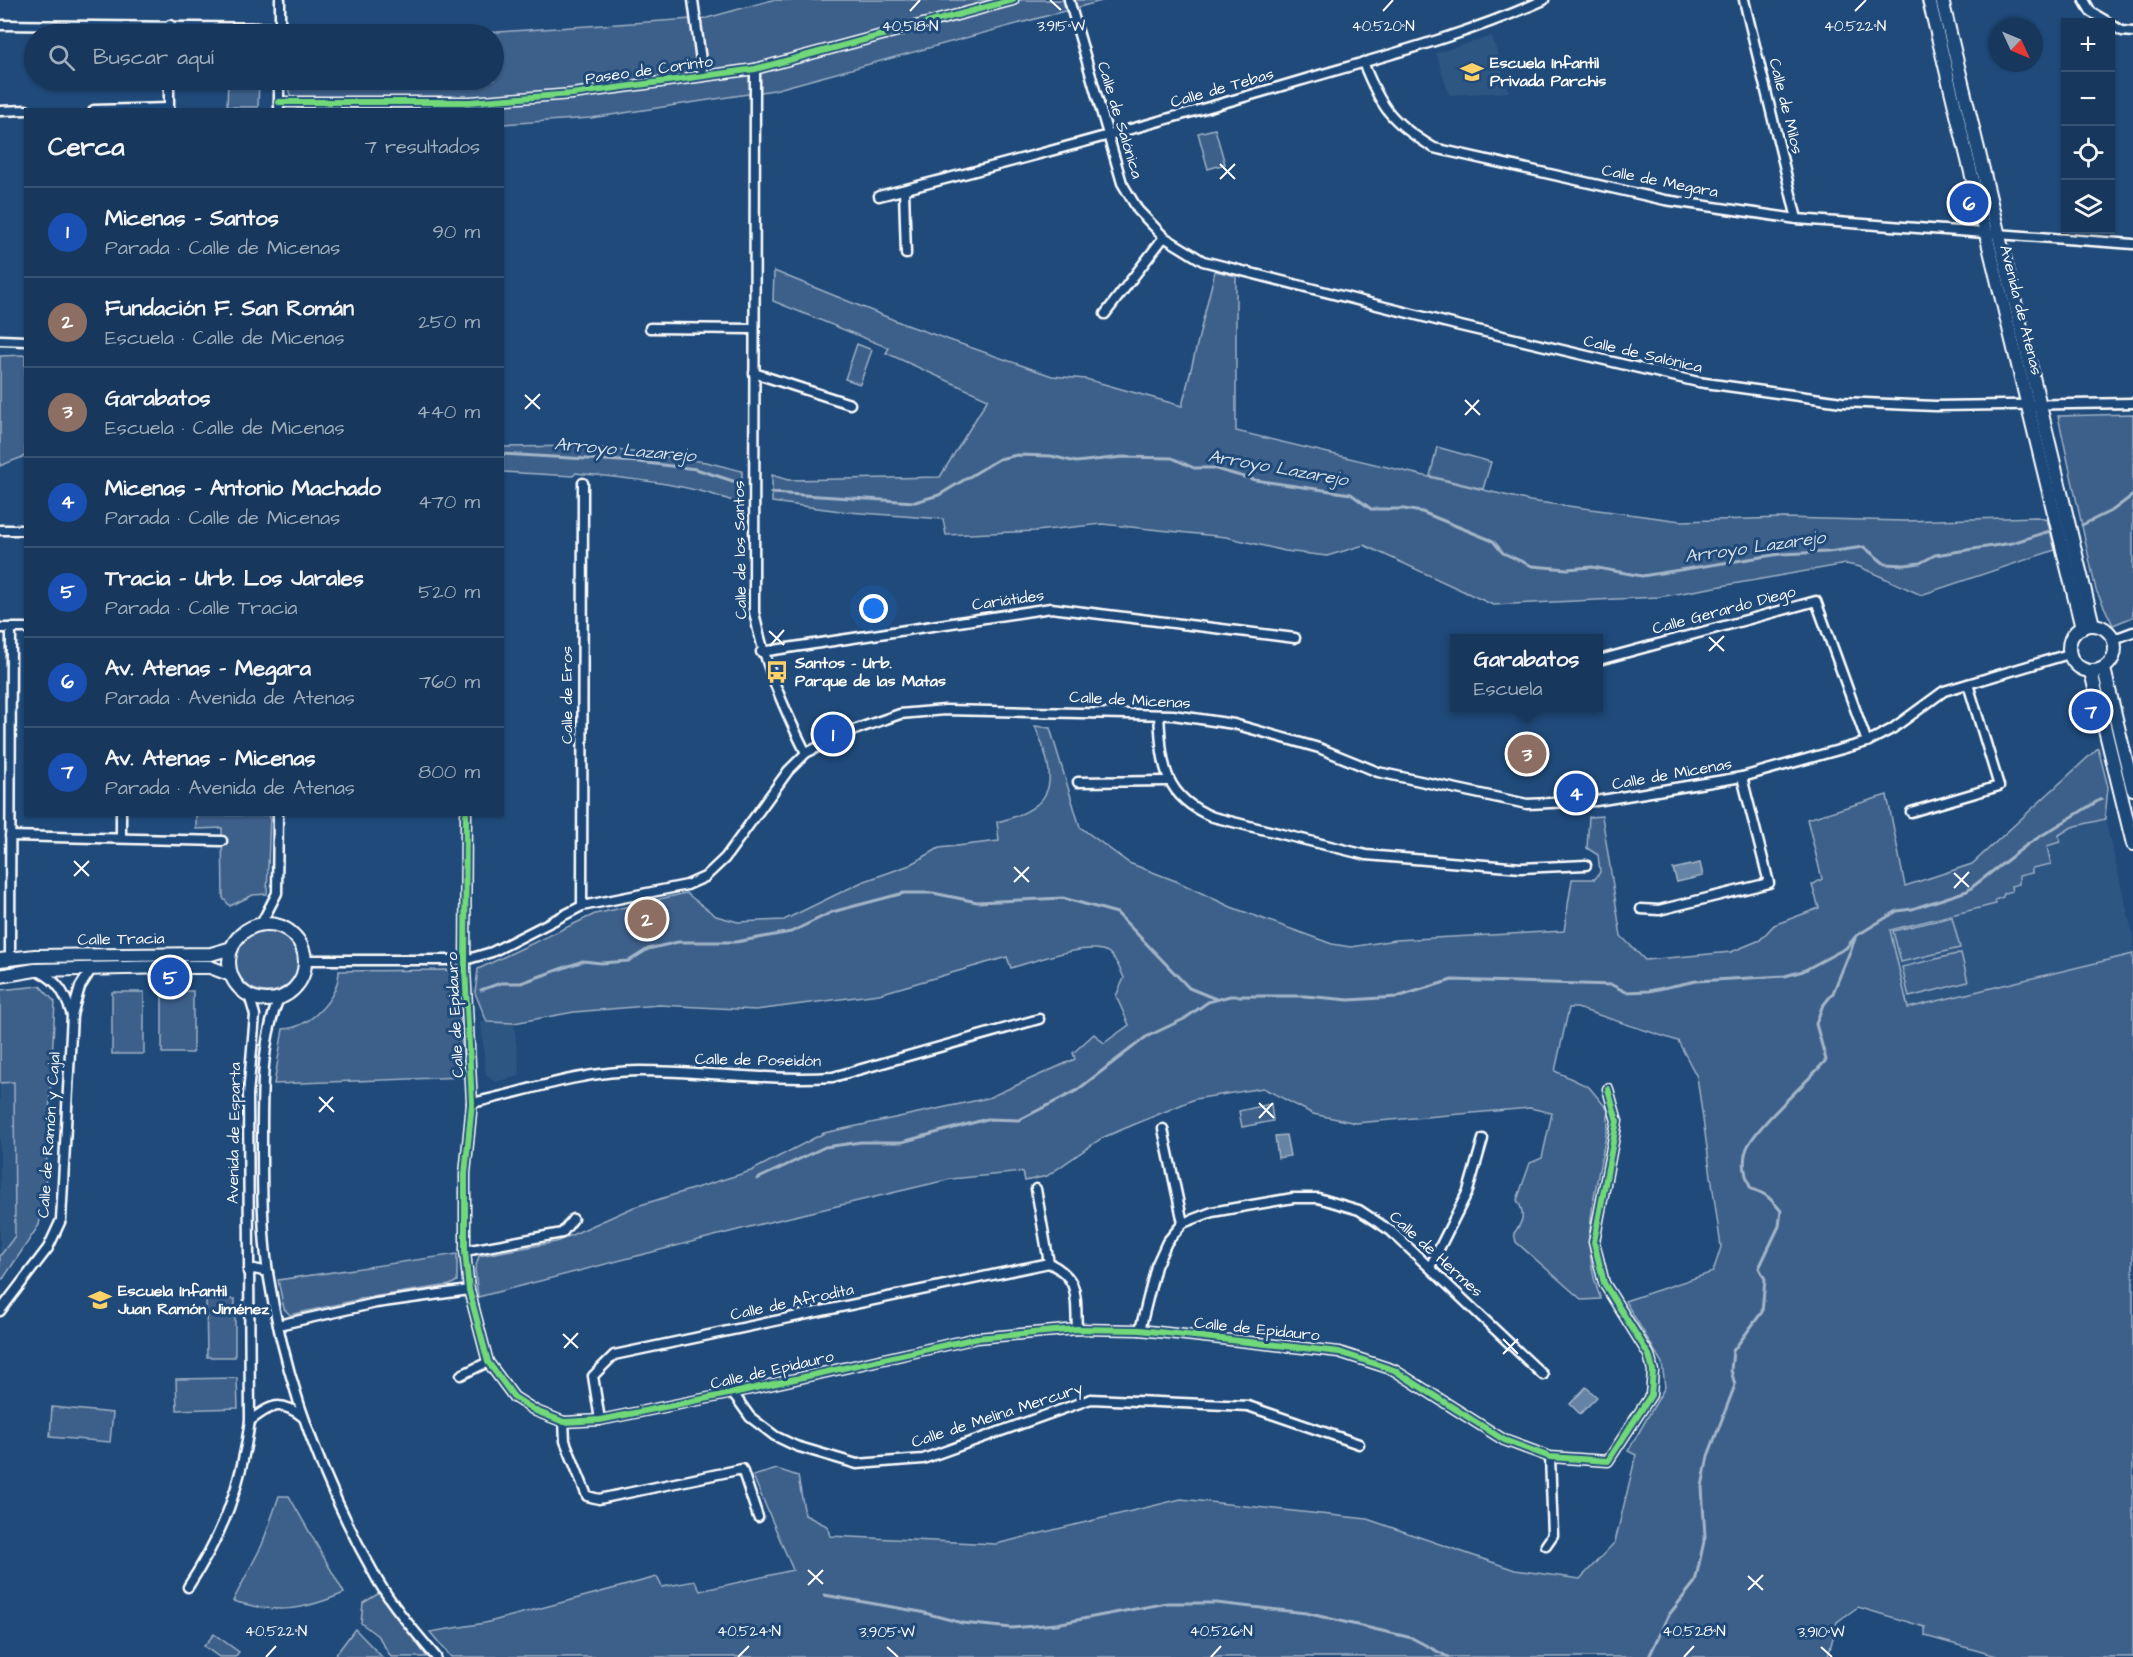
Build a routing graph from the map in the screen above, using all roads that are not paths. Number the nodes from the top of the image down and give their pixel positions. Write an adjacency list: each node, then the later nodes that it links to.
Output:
1 (280, 0): 11 (street)
2 (693, 0): 18 (street)
3 (1013, 0): 17 (street, Paseo de Corinto)
4 (1069, 0): 26 (street, Calle de Salónica)
5 (1544, 0): 16 (street, Calle de Tebas)
6 (1744, 0): 29 (street, Calle de Milos)
7 (1929, 0): 30 (main road, Avenida de Atenas)
8 (1942, 0): 31 (main road, Avenida de Atenas)
9 (2084, 0): 10 (street)
10 (2101, 18)
11 (280, 24)
12 (0, 25): 13 (street)
13 (24, 26)
14 (2115, 27): 15 (street)
15 (2133, 32)
16 (1363, 62): 26 (street, Calle de Tebas); 29 (street, Calle de Megara)
17 (755, 69): 18 (street, Paseo de Corinto); 37 (street, Calle de los Santos)
18 (703, 76): 22 (street, Paseo de Corinto)
19 (169, 90): 23 (street)
20 (279, 90): 21 (street)
21 (279, 106): 22 (street, Paseo de Corinto)
22 (470, 106)
23 (169, 108)
24 (0, 111): 25 (street)
25 (24, 111)
26 (1107, 138): 27 (street, Calle de Tebas); 32 (street, Calle de Salónica)
27 (904, 190): 28 (street, Calle de Tebas); 34 (street)
28 (879, 196)
29 (1797, 219): 30 (street, Calle de Megara)
30 (1985, 231): 31 (street, Calle de Megara); 44 (main road, Avenida de Atenas)
31 (1999, 233): 33 (street, Calle de Megara); 41 (main road, Avenida de Atenas)
32 (1164, 237): 35 (street); 44 (street, Calle de Salónica)
33 (2133, 244)
34 (906, 254)
35 (1105, 314)
36 (650, 328): 37 (street)
37 (754, 329): 40 (street, Calle de los Santos)
38 (0, 340): 39 (street)
39 (24, 341)
40 (754, 373): 43 (street); 55 (street, Calle de los Santos)
41 (2041, 403): 42 (street, Calle de Salónica); 44 (street, Calle de Salónica); 48 (main road, Avenida de Atenas)
42 (2133, 403)
43 (850, 404)
44 (2027, 404): 48 (main road, Avenida de Atenas)
45 (583, 483): 77 (street, Calle de Eros)
46 (0, 530): 47 (street)
47 (24, 530)
48 (2088, 626): 54 (main road); 56 (main road)
49 (0, 628): 50 (street)
50 (11, 628): 51 (street); 72 (street)
51 (24, 628)
52 (2133, 632): 54 (street)
53 (1295, 638): 55 (street, Cariátides)
54 (2114, 639): 58 (main road)
55 (761, 652): 63 (street, Calle de los Santos)
56 (2069, 654): 59 (main road); 60 (street, Calle de Micenas)
57 (1603, 659): 62 (street, Calle Gerardo Diego)
58 (2104, 669): 59 (main road); 67 (main road)
59 (2091, 672): 75 (main road)
60 (1968, 684): 62 (street, Calle de Micenas); 68 (street)
61 (1160, 715): 63 (street, Calle de Micenas); 64 (street, Calle de Micenas); 65 (street)
62 (1867, 742): 64 (street, Calle de Micenas)
63 (806, 753): 77 (street, Calle de Micenas)
64 (1742, 777): 78 (street)
65 (1168, 781): 66 (street); 76 (street)
66 (1078, 782)
67 (2133, 789)
68 (1911, 812)
69 (121, 816): 73 (street)
70 (278, 816): 79 (street)
71 (466, 816): 83 (street, Calle de Epidauro)
72 (10, 836): 73 (street); 81 (street)
73 (121, 837): 74 (street)
74 (222, 841)
75 (2133, 844)
76 (1586, 865)
77 (582, 906): 83 (street, Calle de Micenas)
78 (1641, 909)
79 (261, 924): 80 (main road); 82 (main road)
80 (232, 948): 81 (main road, Calle Tracia); 86 (main road)
81 (5, 959)
82 (305, 960): 83 (street, Calle de Micenas); 89 (main road)
83 (465, 960): 93 (street, Calle de Epidauro)
84 (92, 968): 85 (main road, Calle Tracia); 86 (main road, Calle Tracia); 90 (street, Calle de Ramón y Cajal)
85 (35, 970): 87 (main road, Calle Tracia); 90 (street, Calle de Ramón y Cajal)
86 (231, 975): 88 (main road)
87 (0, 976)
88 (249, 995): 89 (main road); 102 (street, Avenida de Esparta)
89 (279, 998): 103 (street, Avenida de Esparta)
90 (72, 1015): 105 (street, Calle de Ramón y Cajal)
91 (1039, 1019): 93 (street, Calle de Poseidón)
92 (1608, 1089): 118 (street, Calle de Epidauro)
93 (472, 1103): 99 (street, Calle de Epidauro)
94 (1163, 1129): 98 (street)
95 (1482, 1139): 101 (street)
96 (1036, 1189): 100 (street)
97 (573, 1219): 99 (street)
98 (1183, 1223): 101 (street, Calle de Hermes); 108 (street)
99 (465, 1251): 104 (street, Calle de Epidauro)
100 (1049, 1263): 107 (street); 114 (street, Calle de Afrodita)
101 (1430, 1267): 111 (street, Calle de Hermes)
102 (248, 1272): 103 (street); 115 (street, Avenida de Esparta)
103 (268, 1272): 106 (street, Avenida de Esparta)
104 (469, 1290): 106 (street); 109 (street, Calle de Epidauro)
105 (0, 1311)
106 (278, 1325): 113 (street, Avenida de Esparta)
107 (1077, 1329): 108 (street, Calle de Epidauro); 112 (street, Calle de Epidauro)
108 (1140, 1330): 118 (street, Calle de Epidauro)
109 (488, 1362): 110 (street); 116 (street, Calle de Epidauro)
110 (461, 1375)
111 (1543, 1375)
112 (733, 1393): 114 (street, Calle de Epidauro); 117 (street, Calle de Melina Mercury)
113 (303, 1418): 115 (street); 122 (street, Avenida de Esparta)
114 (600, 1420): 116 (street, Calle de Epidauro)
115 (250, 1421): 121 (street, Avenida de Esparta)
116 (564, 1422): 119 (street)
117 (1359, 1444)
118 (1550, 1457): 120 (street)
119 (758, 1516)
120 (1546, 1545)
121 (188, 1587)
122 (436, 1657)

